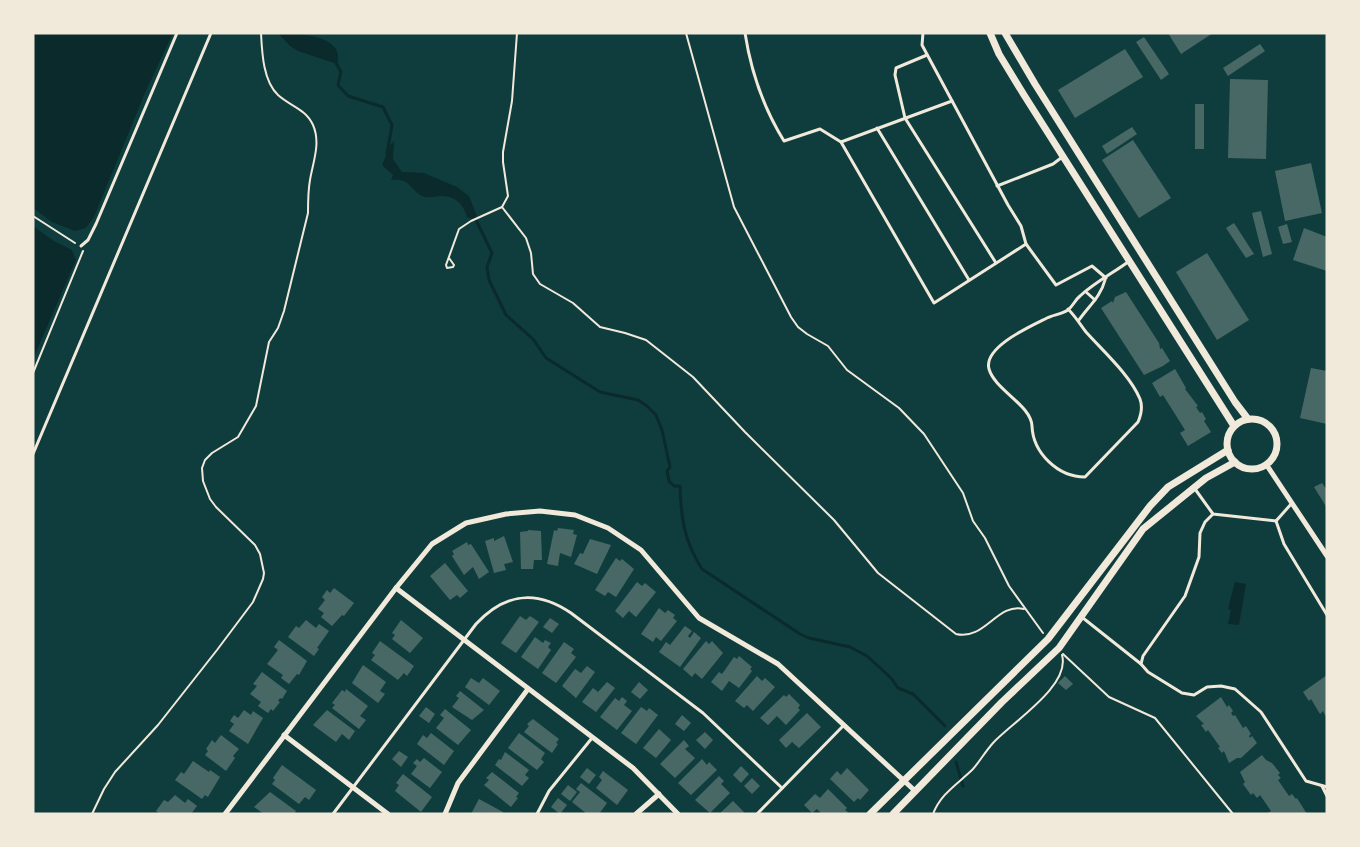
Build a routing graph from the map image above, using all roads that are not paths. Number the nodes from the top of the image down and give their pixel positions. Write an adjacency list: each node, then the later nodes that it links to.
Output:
1 (177, 33): 15 (lane)
2 (211, 33): 27 (lane)
3 (745, 33): 11 (lane)
4 (923, 33): 7 (lane)
5 (990, 33): 12 (street)
6 (1005, 33): 24 (street)
7 (927, 55): 8 (lane); 9 (lane)
8 (952, 100): 9 (lane); 13 (lane)
9 (905, 118): 10 (lane); 17 (lane)
10 (877, 128): 11 (lane); 19 (lane)
11 (841, 142): 19 (lane)
12 (1063, 156): 13 (lane); 16 (street)
13 (998, 186): 14 (lane)
14 (1026, 243): 17 (lane); 18 (lane)
15 (81, 246)
16 (1130, 261): 18 (lane); 25 (street)
17 (996, 263): 19 (lane)
18 (1106, 278): 20 (lane); 21 (lane)
19 (969, 280)
20 (1086, 292): 21 (lane); 22 (lane)
21 (1095, 300): 23 (lane)
22 (1068, 309): 23 (lane); 23 (lane)
23 (1079, 320)
24 (1248, 419): 25 (street); 29 (street)
25 (1234, 426): 26 (street)
26 (1228, 450): 28 (street); 44 (street)
27 (33, 454)
28 (1235, 462): 29 (street); 30 (street)
29 (1266, 464): 31 (street)
30 (1194, 488): 32 (lane); 37 (street)
31 (1292, 503): 33 (lane); 34 (street)
32 (1213, 514): 33 (lane); 39 (lane)
33 (1276, 521): 36 (lane)
34 (1327, 556)
35 (396, 588): 38 (street); 41 (street); 42 (street)
36 (1327, 615)
37 (1081, 617): 39 (lane); 49 (street)
38 (465, 640): 40 (street); 46 (lane); 48 (lane)
39 (1141, 664): 45 (lane)
40 (528, 689): 43 (street); 55 (street)
41 (844, 725): 44 (street); 48 (lane)
42 (284, 735): 46 (street); 52 (street)
43 (592, 738): 50 (street); 56 (lane)
44 (903, 781): 49 (street); 60 (street)
45 (1322, 786): 47 (lane); 51 (lane)
46 (353, 787): 53 (lane); 54 (street)
47 (1327, 787)
48 (782, 789): 59 (lane)
49 (914, 790): 61 (street)
50 (659, 794): 57 (street); 58 (street)
51 (1327, 796)
52 (225, 814)
53 (333, 814)
54 (388, 814)
55 (445, 814)
56 (537, 814)
57 (636, 814)
58 (678, 814)
59 (757, 814)
60 (870, 814)
61 (893, 814)

